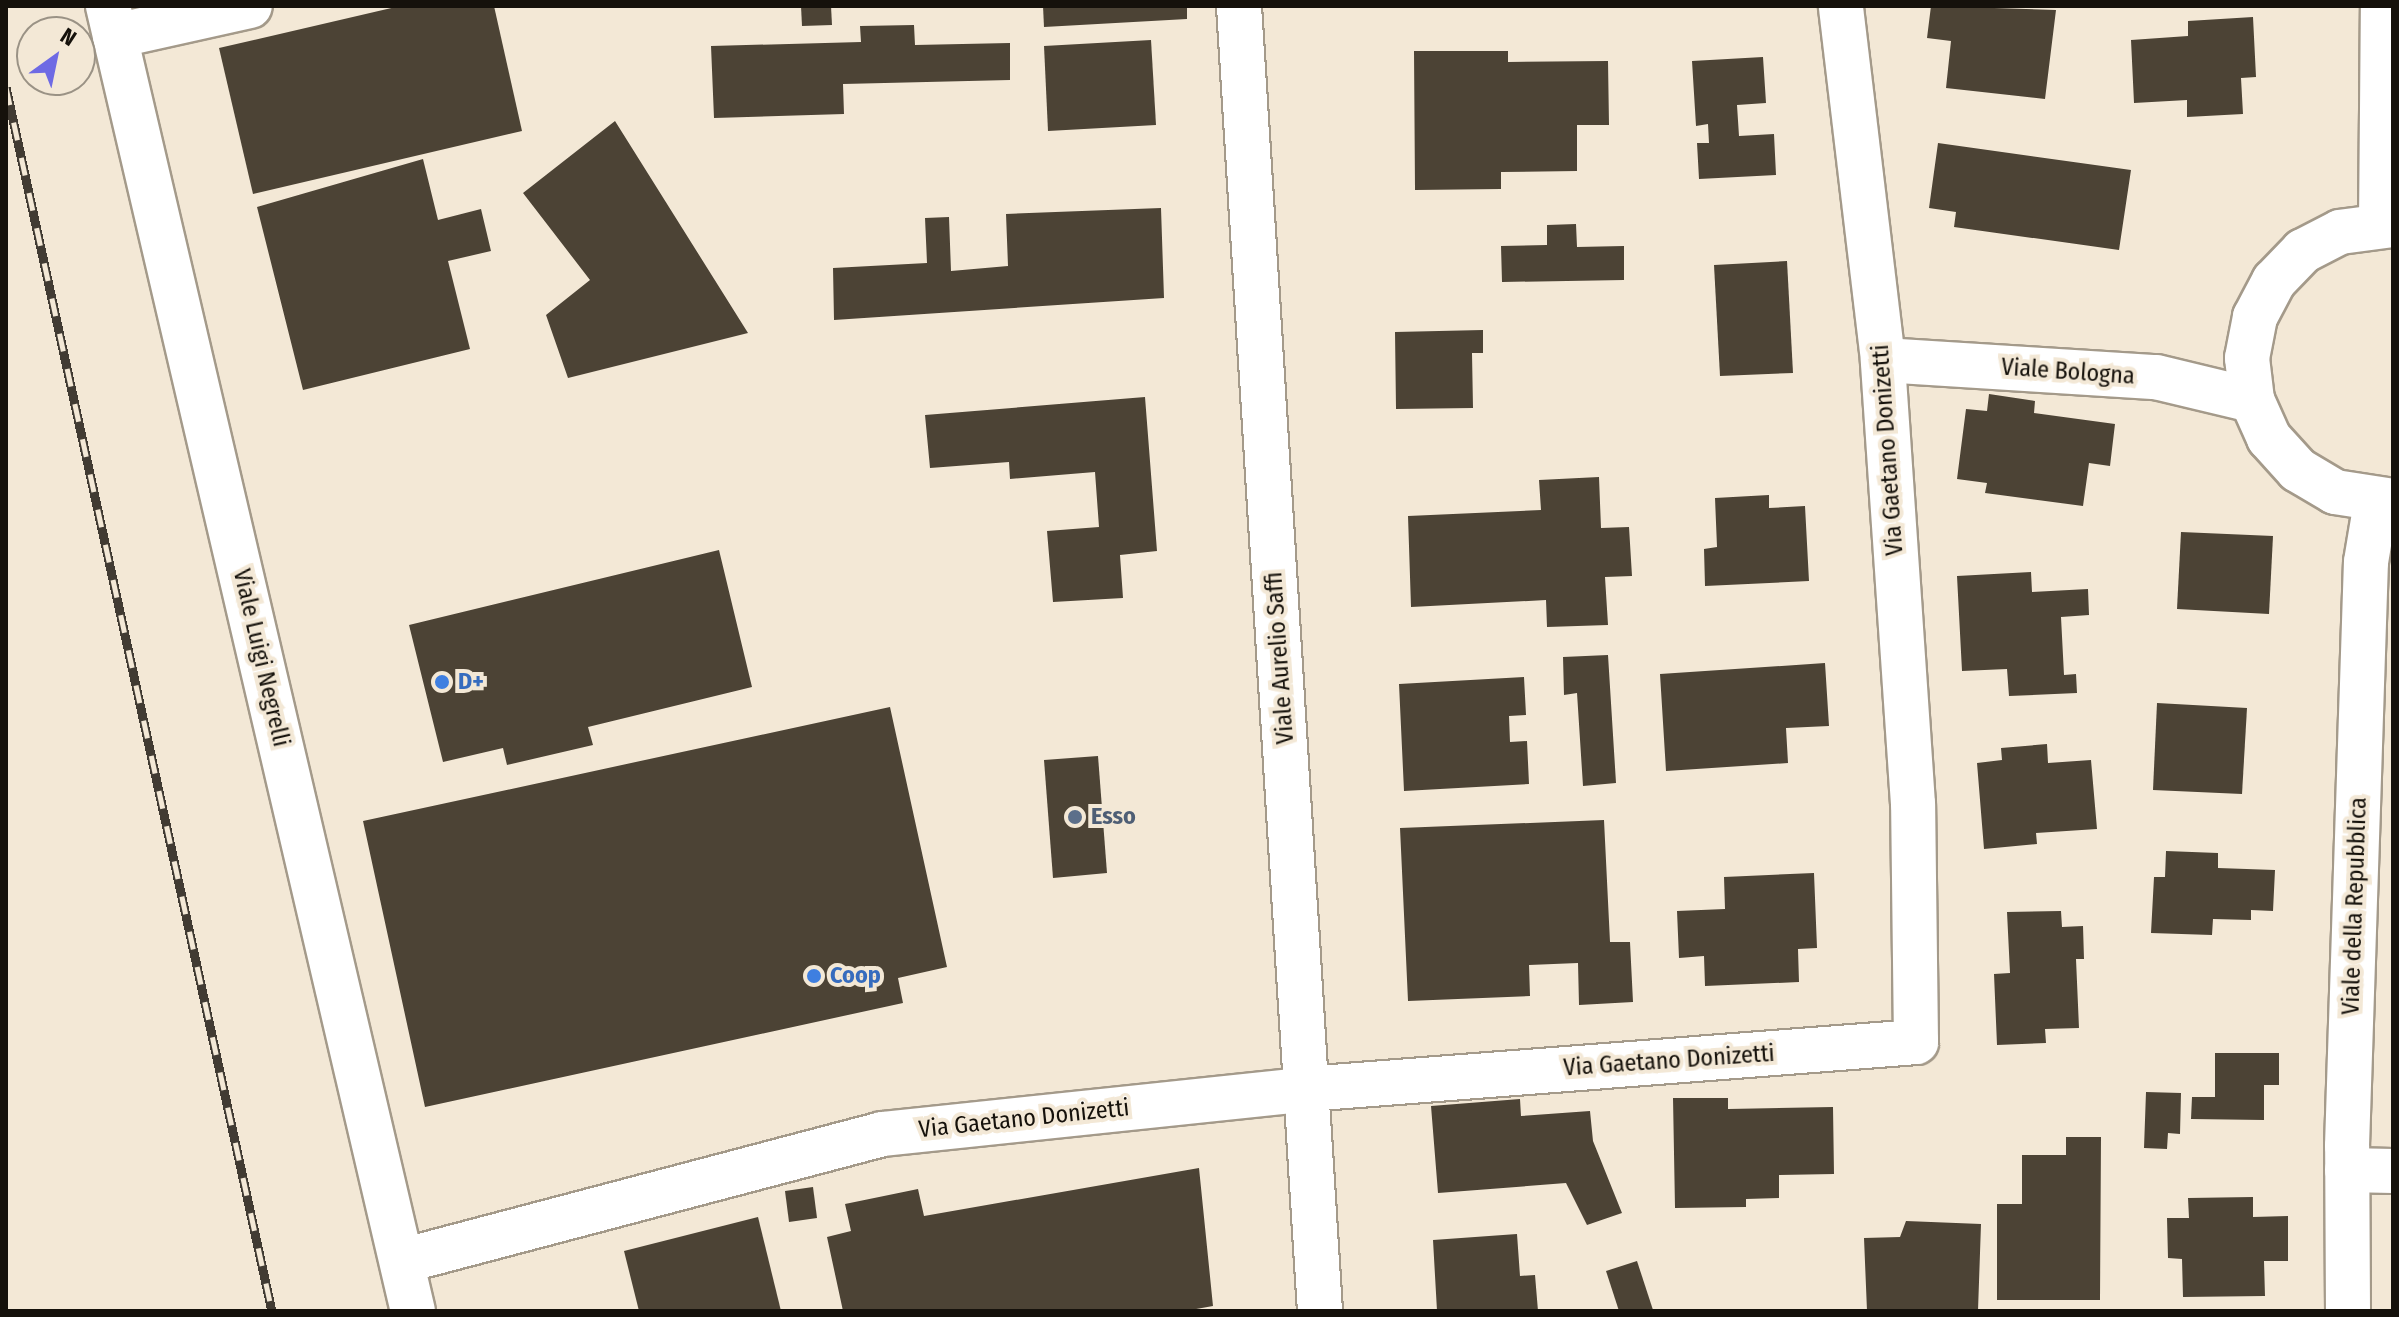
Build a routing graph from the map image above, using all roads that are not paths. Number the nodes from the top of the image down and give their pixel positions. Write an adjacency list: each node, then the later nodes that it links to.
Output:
1 (250, 6): 5 (street)
2 (1239, 6): 10 (street, Viale Aurelio Saffi)
3 (1841, 6): 7 (street, Via Gaetano Donizetti)
4 (2383, 6): 6 (street)
5 (112, 21): 13 (street, Viale Luigi Negrelli)
6 (2387, 225): 8 (street)
7 (1883, 360): 8 (street, Viale Bologna); 10 (street, Via Gaetano Donizetti)
8 (2252, 400): 9 (street)
9 (2384, 502): 11 (street, Viale della Repubblica)
10 (1307, 1089): 13 (street, Via Gaetano Donizetti); 15 (street, Viale Aurelio Saffi)
11 (2347, 1170): 12 (street); 16 (street, Viale della Repubblica)
12 (2393, 1171)
13 (402, 1261): 14 (street, Viale Luigi Negrelli)
14 (413, 1311)
15 (1320, 1311)
16 (2348, 1311)

